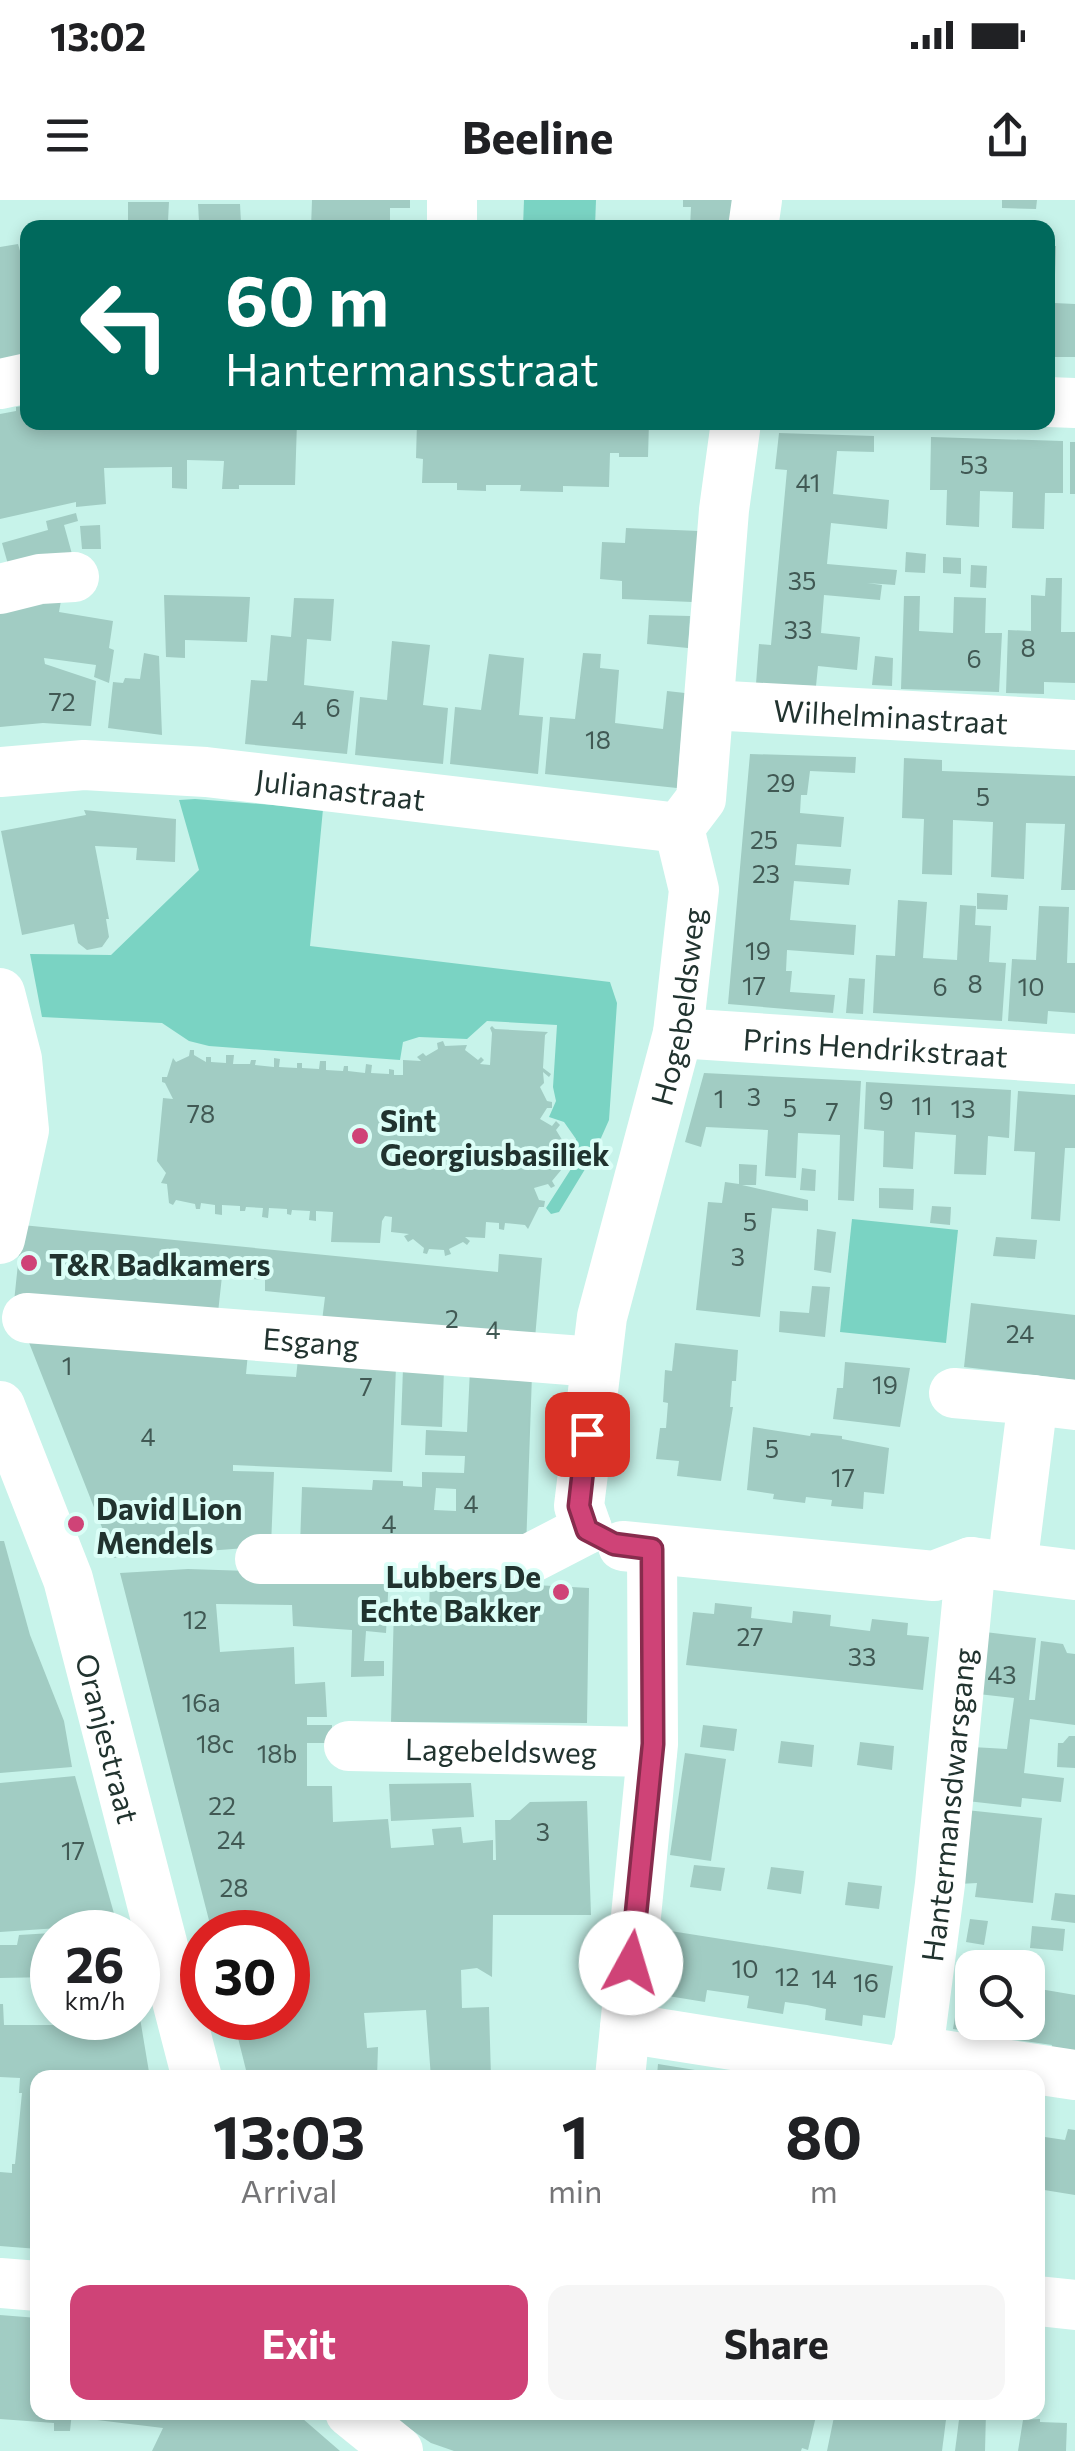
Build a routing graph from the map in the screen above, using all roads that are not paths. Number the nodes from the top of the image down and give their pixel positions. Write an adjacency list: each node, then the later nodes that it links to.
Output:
1 (735, 430): 4 (street)
2 (74, 577): 3 (street)
3 (0, 589)
4 (709, 705): 5 (street, Wilhelminastraat); 7 (street)
5 (1075, 725)
6 (0, 772): 7 (street, Julianastraat)
7 (679, 828): 9 (street, Hogebeldsweg)
8 (0, 993): 11 (street)
9 (678, 1033): 10 (street, Prins Hendrikstraat); 13 (street, Hogebeldsweg)
10 (1075, 1059)
11 (0, 1239)
12 (27, 1318): 13 (street, Esgang)
13 (595, 1362): 17 (street, Hogebeldsweg)
14 (954, 1393): 15 (street)
15 (1054, 1403): 20 (street, Hantermansdwarsgang)
16 (0, 1406): 26 (street, Oranjestraat)
17 (587, 1530): 18 (street); 19 (street)
18 (652, 1549): 20 (street); 23 (street)
19 (260, 1559)
20 (992, 1565): 21 (street); 25 (street, Hantermansdwarsgang)
21 (1075, 1575)
22 (348, 1746): 23 (street, Lagebeldsweg)
23 (652, 1752): 24 (street)
24 (625, 2028): 27 (street); 28 (street)
25 (916, 2048): 29 (street); 30 (street)
26 (195, 2070)
27 (621, 2070)
28 (889, 2070)
29 (914, 2070)
30 (1075, 2074)
31 (0, 2283): 32 (street)
32 (30, 2285)
33 (1045, 2303): 34 (street)
34 (1075, 2306)
35 (360, 2420): 36 (street)
36 (398, 2451)

